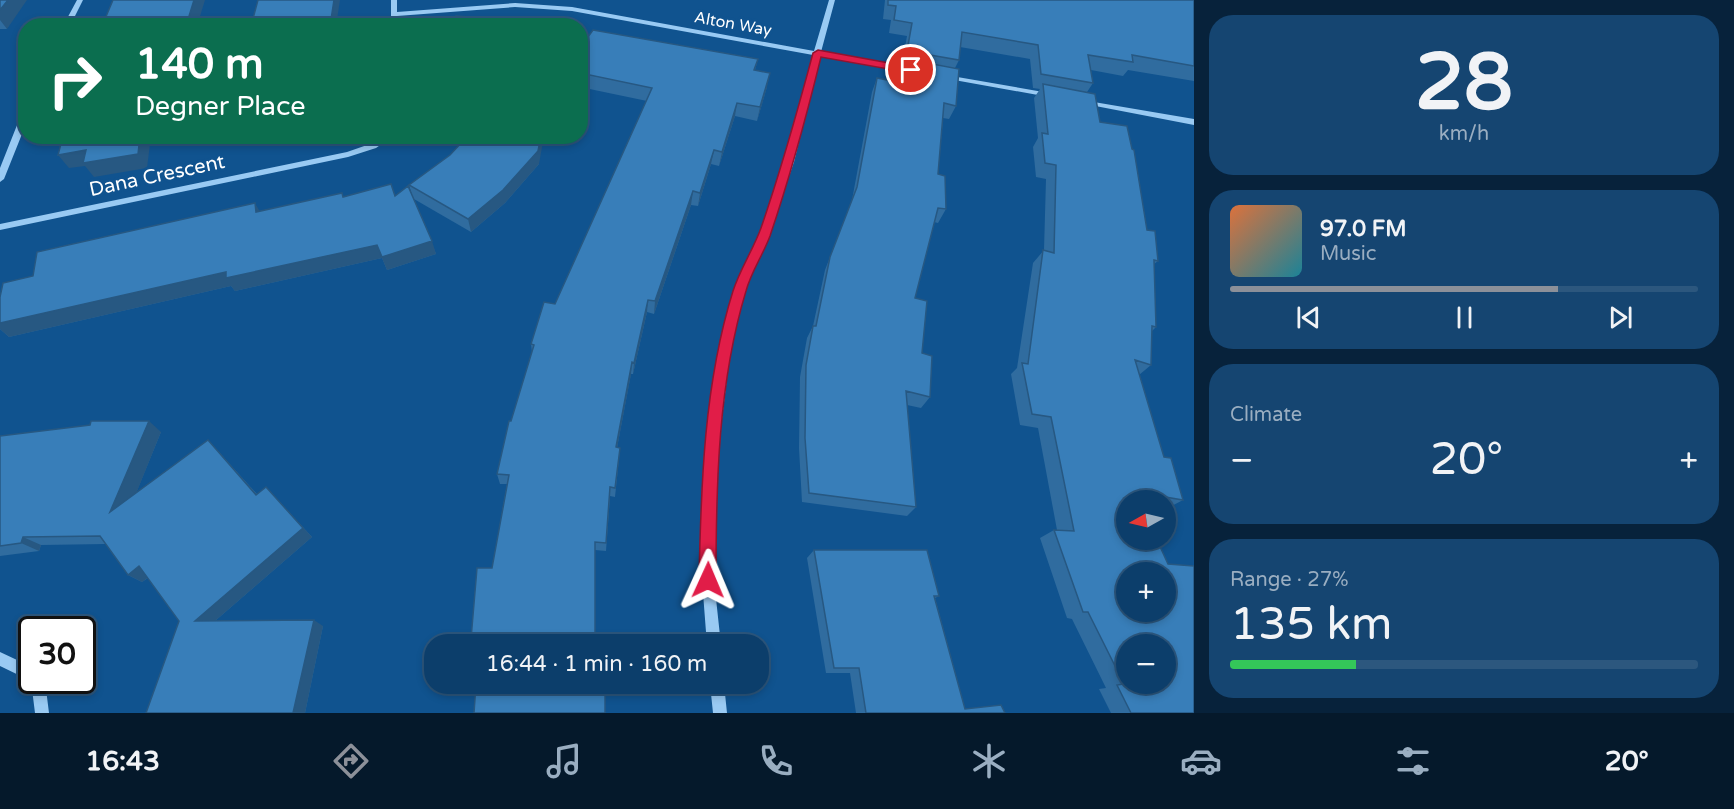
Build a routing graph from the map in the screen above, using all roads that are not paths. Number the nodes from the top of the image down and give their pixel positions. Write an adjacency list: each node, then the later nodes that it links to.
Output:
1 (80, 0): 5 (street)
2 (394, 0): 4 (street)
3 (832, 0): 7 (street)
4 (393, 14): 6 (street); 7 (street, Alton Way)
5 (70, 18)
6 (393, 18)
7 (818, 53): 8 (street, Alton Way); 17 (street)
8 (922, 72)
9 (934, 74): 10 (street)
10 (1063, 98)
11 (1075, 100): 12 (street)
12 (1193, 124)
13 (18, 133): 15 (street)
14 (376, 144): 16 (street, Dana Crescent)
15 (0, 179)
16 (0, 227)
17 (713, 634)
18 (0, 659): 19 (street)
19 (18, 667)
20 (40, 694): 22 (street)
21 (718, 694): 23 (street)
22 (42, 713)
23 (720, 713)

